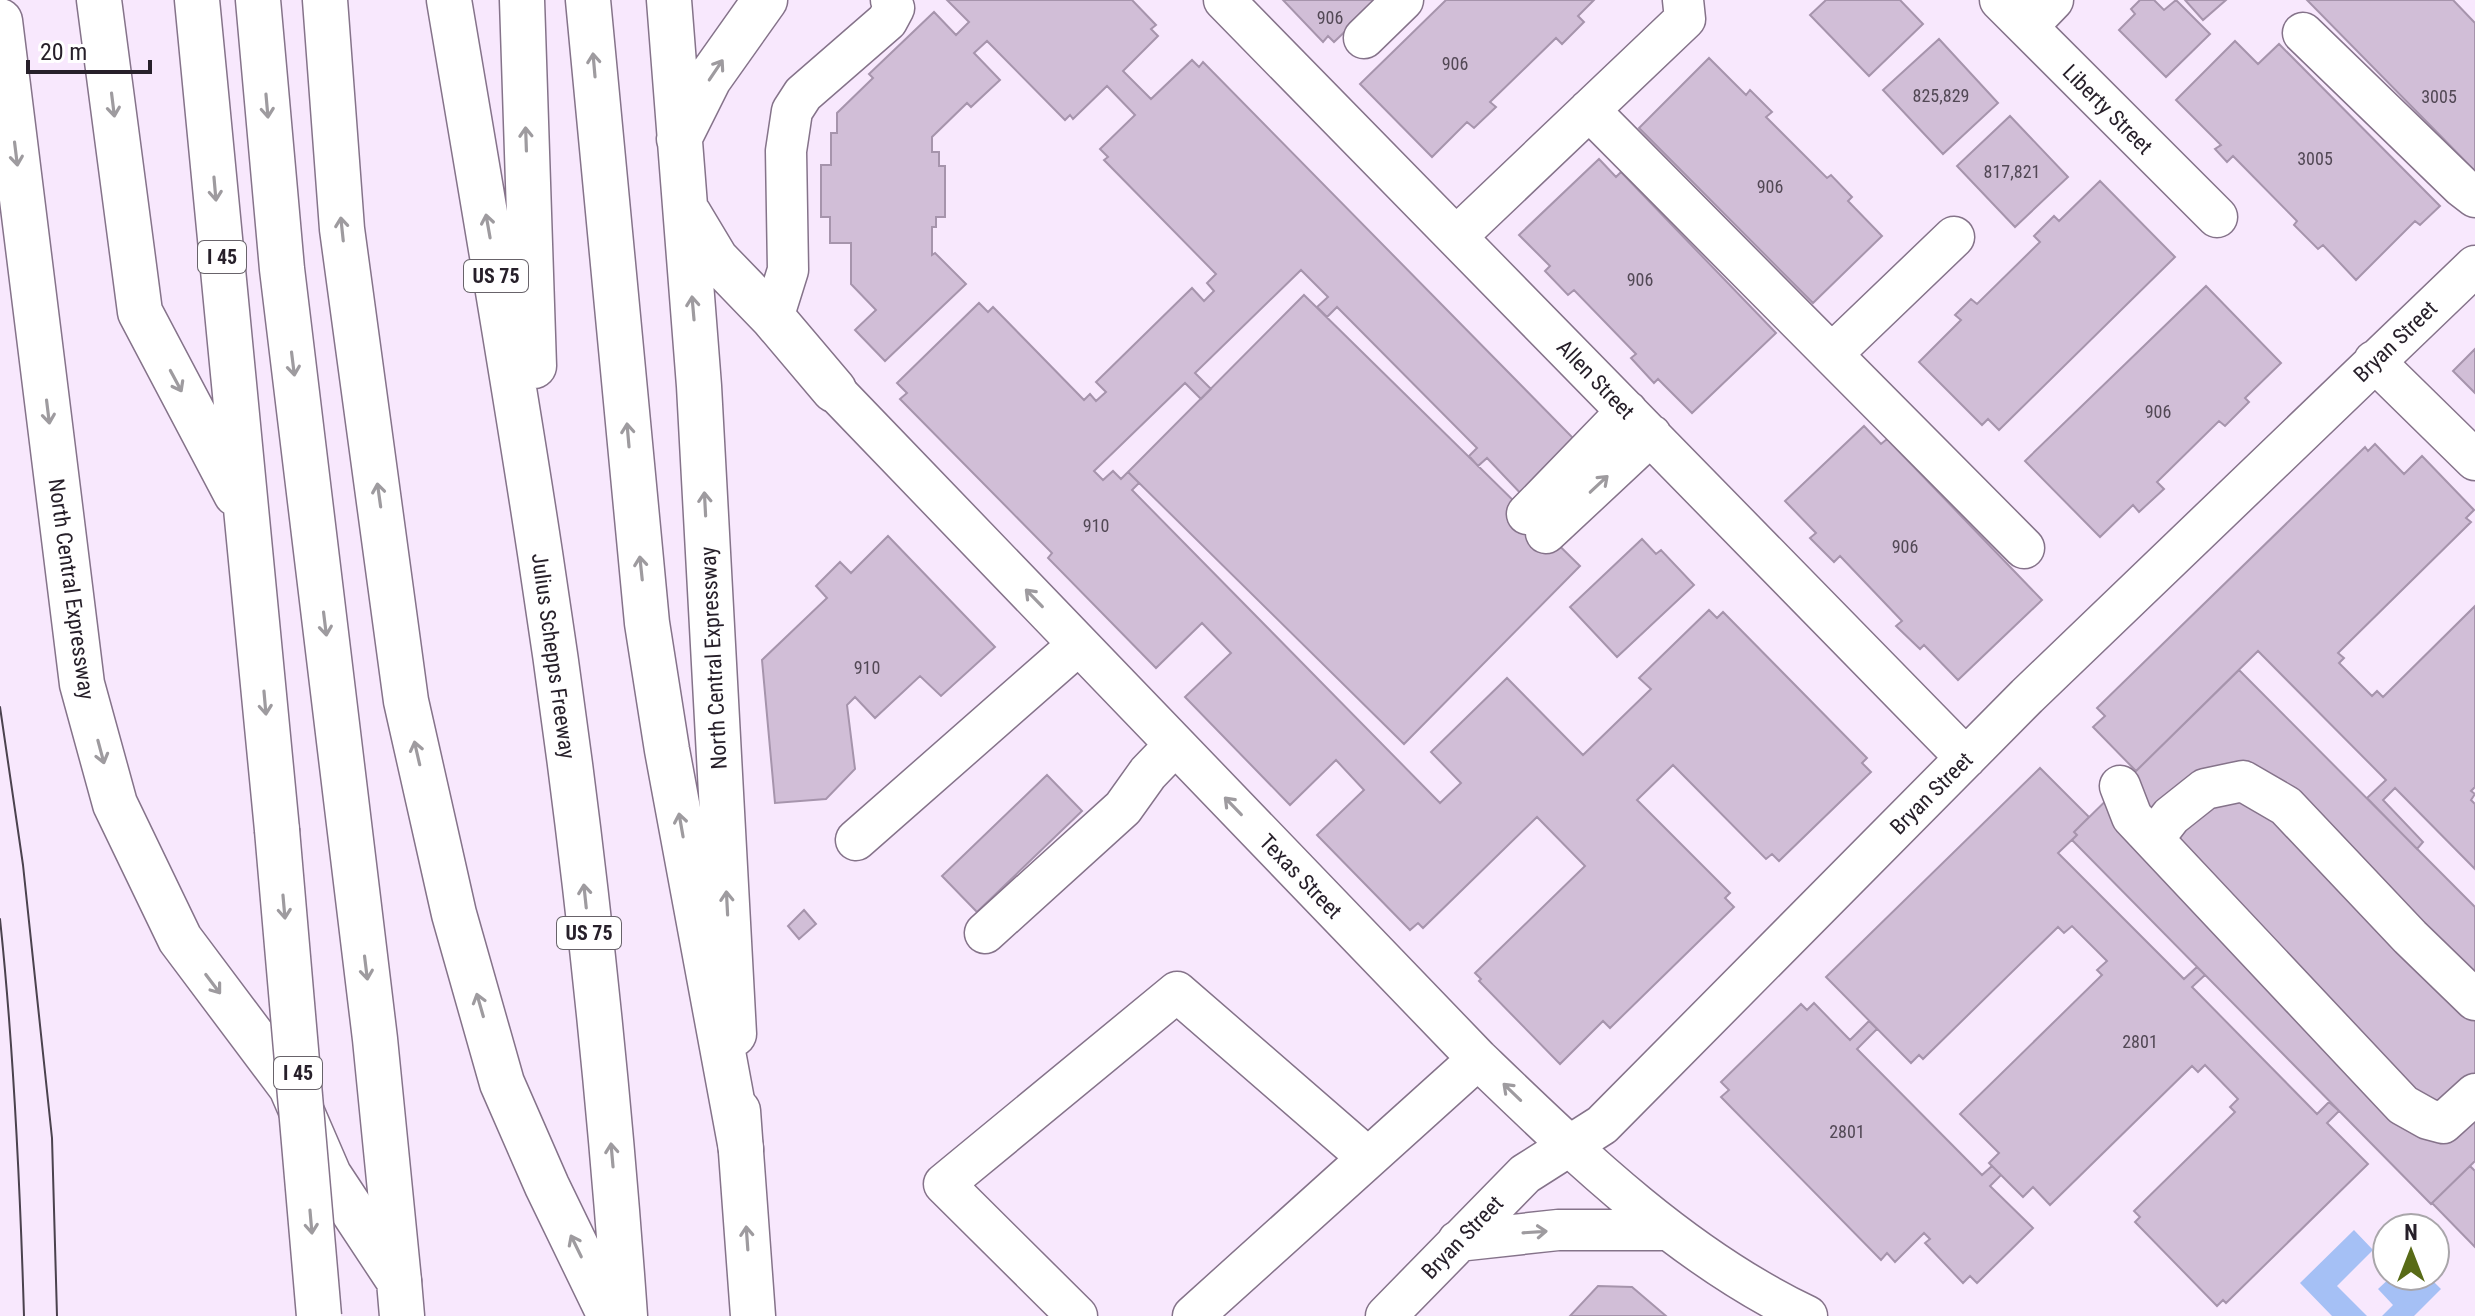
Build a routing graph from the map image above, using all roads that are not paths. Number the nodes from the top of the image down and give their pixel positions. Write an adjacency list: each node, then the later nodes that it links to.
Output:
1 (99, 0): 32 (main road, one-way to 32)
2 (197, 0): 32 (main road, I 45, one-way to 32)
3 (258, 0): 49 (main road, one-way to 49)
4 (325, 0): 51 (main road, one-way to 4)
5 (449, 0): 35 (main road, Julius Schepps Freeway / US 75, one-way to 5)
6 (522, 0): 35 (main road, one-way to 6)
7 (588, 0): 45 (main road, one-way to 7)
8 (669, 0): 19 (main road, North Central Expressway)
9 (765, 0): 19 (main road, one-way to 9)
10 (891, 0): 26 (street)
11 (1224, 0): 23 (street, Allen Street)
12 (1403, 0): 17 (street)
13 (1683, 0): 18 (street)
14 (2027, 9): 22 (street, Liberty Street)
15 (0, 21): 49 (main road, North Central Expressway, one-way to 49)
16 (2303, 33): 20 (street)
17 (1364, 38)
18 (1589, 110): 23 (street); 27 (street)
19 (679, 139): 21 (main road, North Central Expressway)
20 (2475, 197)
21 (684, 206): 26 (main road); 45 (main road, North Central Expressway, one-way to 21)
22 (2217, 217)
23 (1457, 236): 30 (street, Allen Street)
24 (1954, 237): 27 (street)
25 (2475, 266): 28 (street, Bryan Street)
26 (773, 318): 29 (main road)
27 (1832, 354): 34 (street)
28 (2374, 361): 31 (street); 38 (street, Bryan Street)
29 (834, 390): 36 (street, Texas Street, one-way to 29)
30 (1639, 423): 33 (street); 38 (street, Allen Street)
31 (2475, 460)
32 (246, 514): 50 (main road, I 45, one-way to 50, bridge)
33 (1537, 523)
34 (2024, 548)
35 (540, 552): 52 (main road, Julius Schepps Freeway / US 75, one-way to 35)
36 (1078, 645): 37 (street, Texas Street); 39 (street)
37 (1175, 745): 40 (street); 42 (street, Texas Street, one-way to 37)
38 (1966, 758): 44 (street, Bryan Street)
39 (856, 840)
40 (985, 933)
41 (2475, 1000): 43 (street)
42 (1478, 1059): 44 (street, Texas Street, one-way to 42); 46 (street)
43 (2475, 1094)
44 (1569, 1146): 47 (street, Texas Street); 48 (street, Bryan Street)
45 (741, 1149): 53 (main road, North Central Expressway, one-way to 45)
46 (1367, 1157): 54 (street); 55 (street)
47 (1668, 1230): 48 (street, one-way to 47); 57 (street, Texas Street)
48 (1458, 1241): 56 (street, Bryan Street)
49 (400, 1298)
50 (319, 1316)
51 (610, 1316)
52 (625, 1316)
53 (753, 1316)
54 (1077, 1316)
55 (1193, 1316)
56 (1386, 1316)
57 (1807, 1316)

